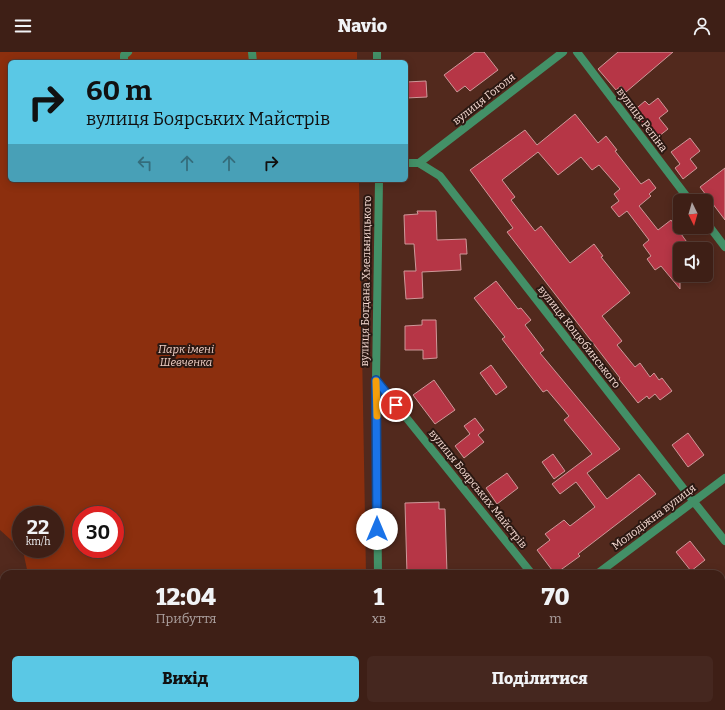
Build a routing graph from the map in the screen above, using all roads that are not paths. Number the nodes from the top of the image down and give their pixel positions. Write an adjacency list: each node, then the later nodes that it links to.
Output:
1 (563, 52): 4 (street, вулиця Гоголя)
2 (577, 52): 6 (street, вулиця Рєпіна)
3 (408, 163): 4 (street)
4 (419, 163): 11 (street, вулиця Коцюбинського)
5 (379, 182): 9 (street, вулиця Богдана Хмельницького)
6 (685, 194)
7 (713, 231): 8 (street)
8 (725, 247)
9 (376, 380): 13 (street, вулиця Богдана Хмельницького); 14 (street, вулиця Боярських Майстрів)
10 (725, 478): 11 (street, Молодіжна вулиця)
11 (694, 502): 12 (street, вулиця Коцюбинського); 15 (street, Молодіжна вулиця)
12 (725, 541)
13 (378, 570)
14 (529, 570)
15 (601, 570)

